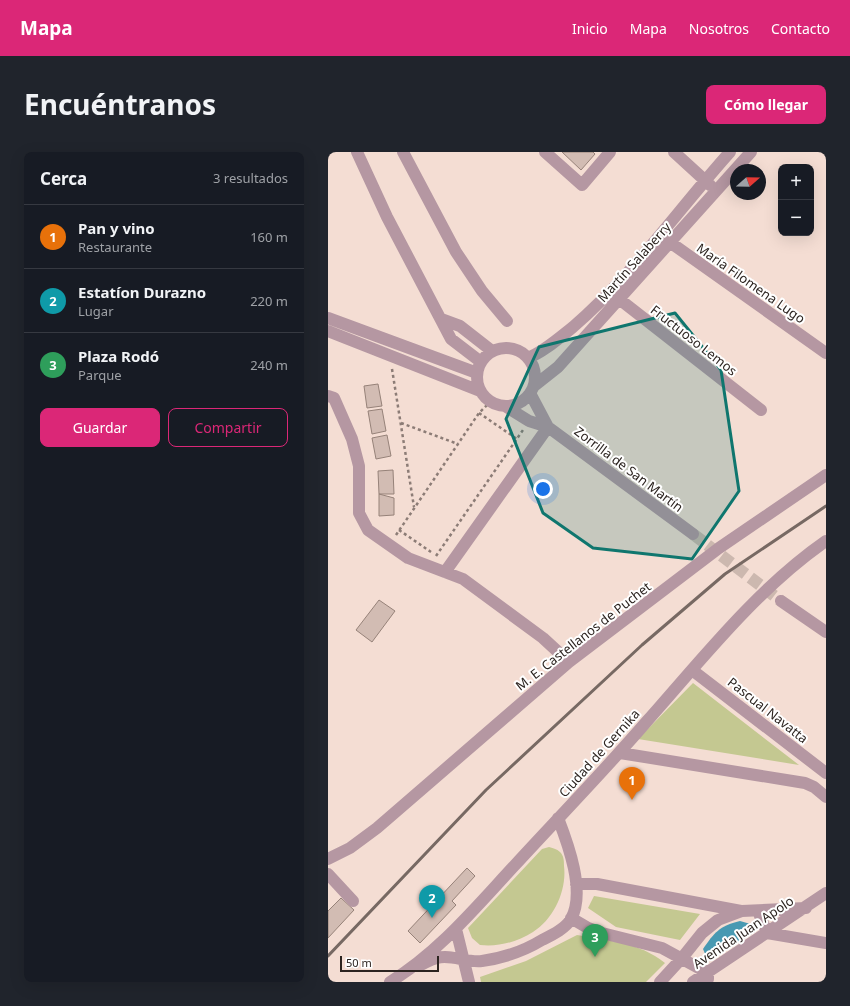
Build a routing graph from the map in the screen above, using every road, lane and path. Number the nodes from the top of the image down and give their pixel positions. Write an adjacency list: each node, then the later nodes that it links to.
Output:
1 (357, 152): 15 (street)
2 (403, 152): 16 (street)
3 (545, 152): 4 (street)
4 (610, 152)
5 (674, 152): 8 (street)
6 (730, 152): 8 (street, Martín Salaberry)
7 (751, 152): 9 (street, Martín Salaberry)
8 (705, 180): 9 (street); 10 (street, Martín Salaberry)
9 (716, 191): 11 (street, Martín Salaberry)
10 (660, 234): 11 (street, María Filomena Lugo); 12 (street, Martín Salaberry)
11 (670, 242): 13 (street, Martín Salaberry); 20 (street, María Filomena Lugo)
12 (610, 291): 13 (street, Fructuoso Lemos); 22 (street, Martín Salaberry)
13 (619, 299): 25 (street, Martín Salaberry); 30 (street, Fructuoso Lemos)
14 (328, 318): 23 (street)
15 (441, 319): 18 (street); 19 (street)
16 (507, 321)
17 (328, 331): 21 (street)
18 (466, 350): 23 (street); 24 (street)
19 (492, 352): 22 (street); 24 (street)
20 (826, 353)
21 (392, 357): 26 (street); 33 (path)
22 (528, 358): 25 (street)
23 (451, 365): 24 (street)
24 (479, 367): 26 (street)
25 (532, 389): 29 (street); 34 (street, Zorrilla de San Martín)
26 (480, 391): 28 (street)
27 (328, 396): 42 (street)
28 (490, 402): 29 (street); 31 (path)
29 (505, 406): 32 (street, Zorrilla de San Martín)
30 (761, 410)
31 (479, 413): 35 (path); 36 (path)
32 (529, 421): 34 (street, Zorrilla de San Martín); 35 (path)
33 (400, 423): 36 (path); 38 (path)
34 (548, 427): 40 (street, Zorrilla de San Martín); 43 (street)
35 (517, 439): 39 (path)
36 (458, 444): 38 (path)
37 (826, 475): 46 (street, M. E. Castellanos de Puchet)
38 (414, 508): 39 (path)
39 (400, 530): 42 (path)
40 (693, 534)
41 (826, 542): 47 (street, Ciudad de Gernika)
42 (389, 545): 43 (street)
43 (445, 572): 46 (street)
44 (781, 601): 45 (street)
45 (826, 632)
46 (568, 662): 52 (street, M. E. Castellanos de Puchet)
47 (692, 670): 48 (street, Ciudad de Gernika); 49 (street, Pascual Navatta)
48 (620, 753): 50 (street); 51 (street, Ciudad de Gernika)
49 (826, 773)
50 (826, 797)
51 (558, 818): 54 (street); 61 (street, Ciudad de Gernika)
52 (328, 859)
53 (328, 874): 56 (street)
54 (576, 884): 58 (street); 60 (street)
55 (826, 894): 57 (street)
56 (353, 901)
57 (806, 908): 59 (street, Avenida Juan Apolo); 62 (street, Avenida Juan Apolo)
58 (742, 911): 59 (street, Avenida Juan Apolo); 64 (street, Avenida Juan Apolo)
59 (758, 911): 62 (street)
60 (571, 918): 64 (street); 65 (street)
61 (456, 929): 65 (street); 66 (street, Ciudad de Gernika)
62 (767, 933): 63 (street); 67 (street, Avenida Juan Apolo)
63 (826, 943)
64 (682, 958): 67 (street); 70 (street, Avenida Juan Apolo)
65 (463, 960): 66 (street); 69 (street)
66 (408, 971): 68 (street, Ciudad de Gernika)
67 (708, 977): 71 (street, Avenida Juan Apolo)
68 (390, 982)
69 (469, 982)
70 (660, 982)
71 (693, 982)

